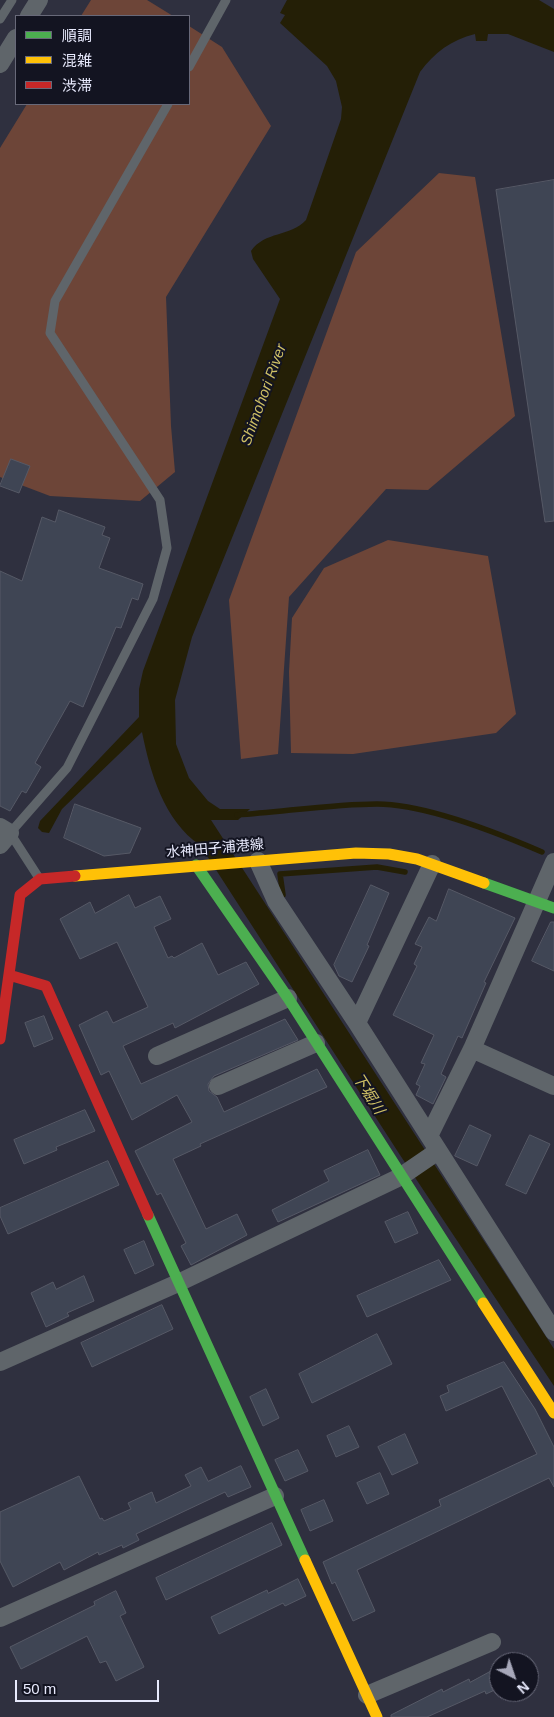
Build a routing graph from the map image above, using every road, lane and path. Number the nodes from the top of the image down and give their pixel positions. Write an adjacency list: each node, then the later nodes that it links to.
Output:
1 (12, 0): 5 (lane)
2 (39, 0): 4 (street)
3 (226, 0): 8 (lane)
4 (30, 15)
5 (0, 19)
6 (15, 40): 7 (street)
7 (0, 64)
8 (190, 65)
9 (167, 105): 10 (lane)
10 (3, 835): 15 (lane)
11 (251, 861): 13 (street, 水神田子浦港線); 14 (street, 水神田子浦港線); 19 (street)
12 (554, 862): 16 (street)
13 (432, 864): 16 (street, 水神田子浦港線); 19 (street)
14 (201, 865): 15 (street, 水神田子浦港線); 18 (street)
15 (40, 879): 17 (street)
16 (546, 905): 22 (street)
17 (9, 975): 20 (street); 29 (street)
18 (288, 998): 21 (street); 23 (street)
19 (357, 1023): 26 (street)
20 (0, 1039)
21 (316, 1043): 24 (street); 28 (street)
22 (472, 1049): 25 (street); 26 (street)
23 (157, 1056)
24 (218, 1086)
25 (554, 1086)
26 (429, 1136): 27 (street)
27 (438, 1151): 28 (street); 30 (street)
28 (400, 1177): 29 (street); 32 (street)
29 (178, 1283): 31 (street); 33 (street)
30 (554, 1332)
31 (0, 1362)
32 (554, 1413)
33 (275, 1496): 34 (street); 36 (street)
34 (0, 1618)
35 (492, 1642): 36 (street)
36 (367, 1695): 37 (street)
37 (377, 1717)

